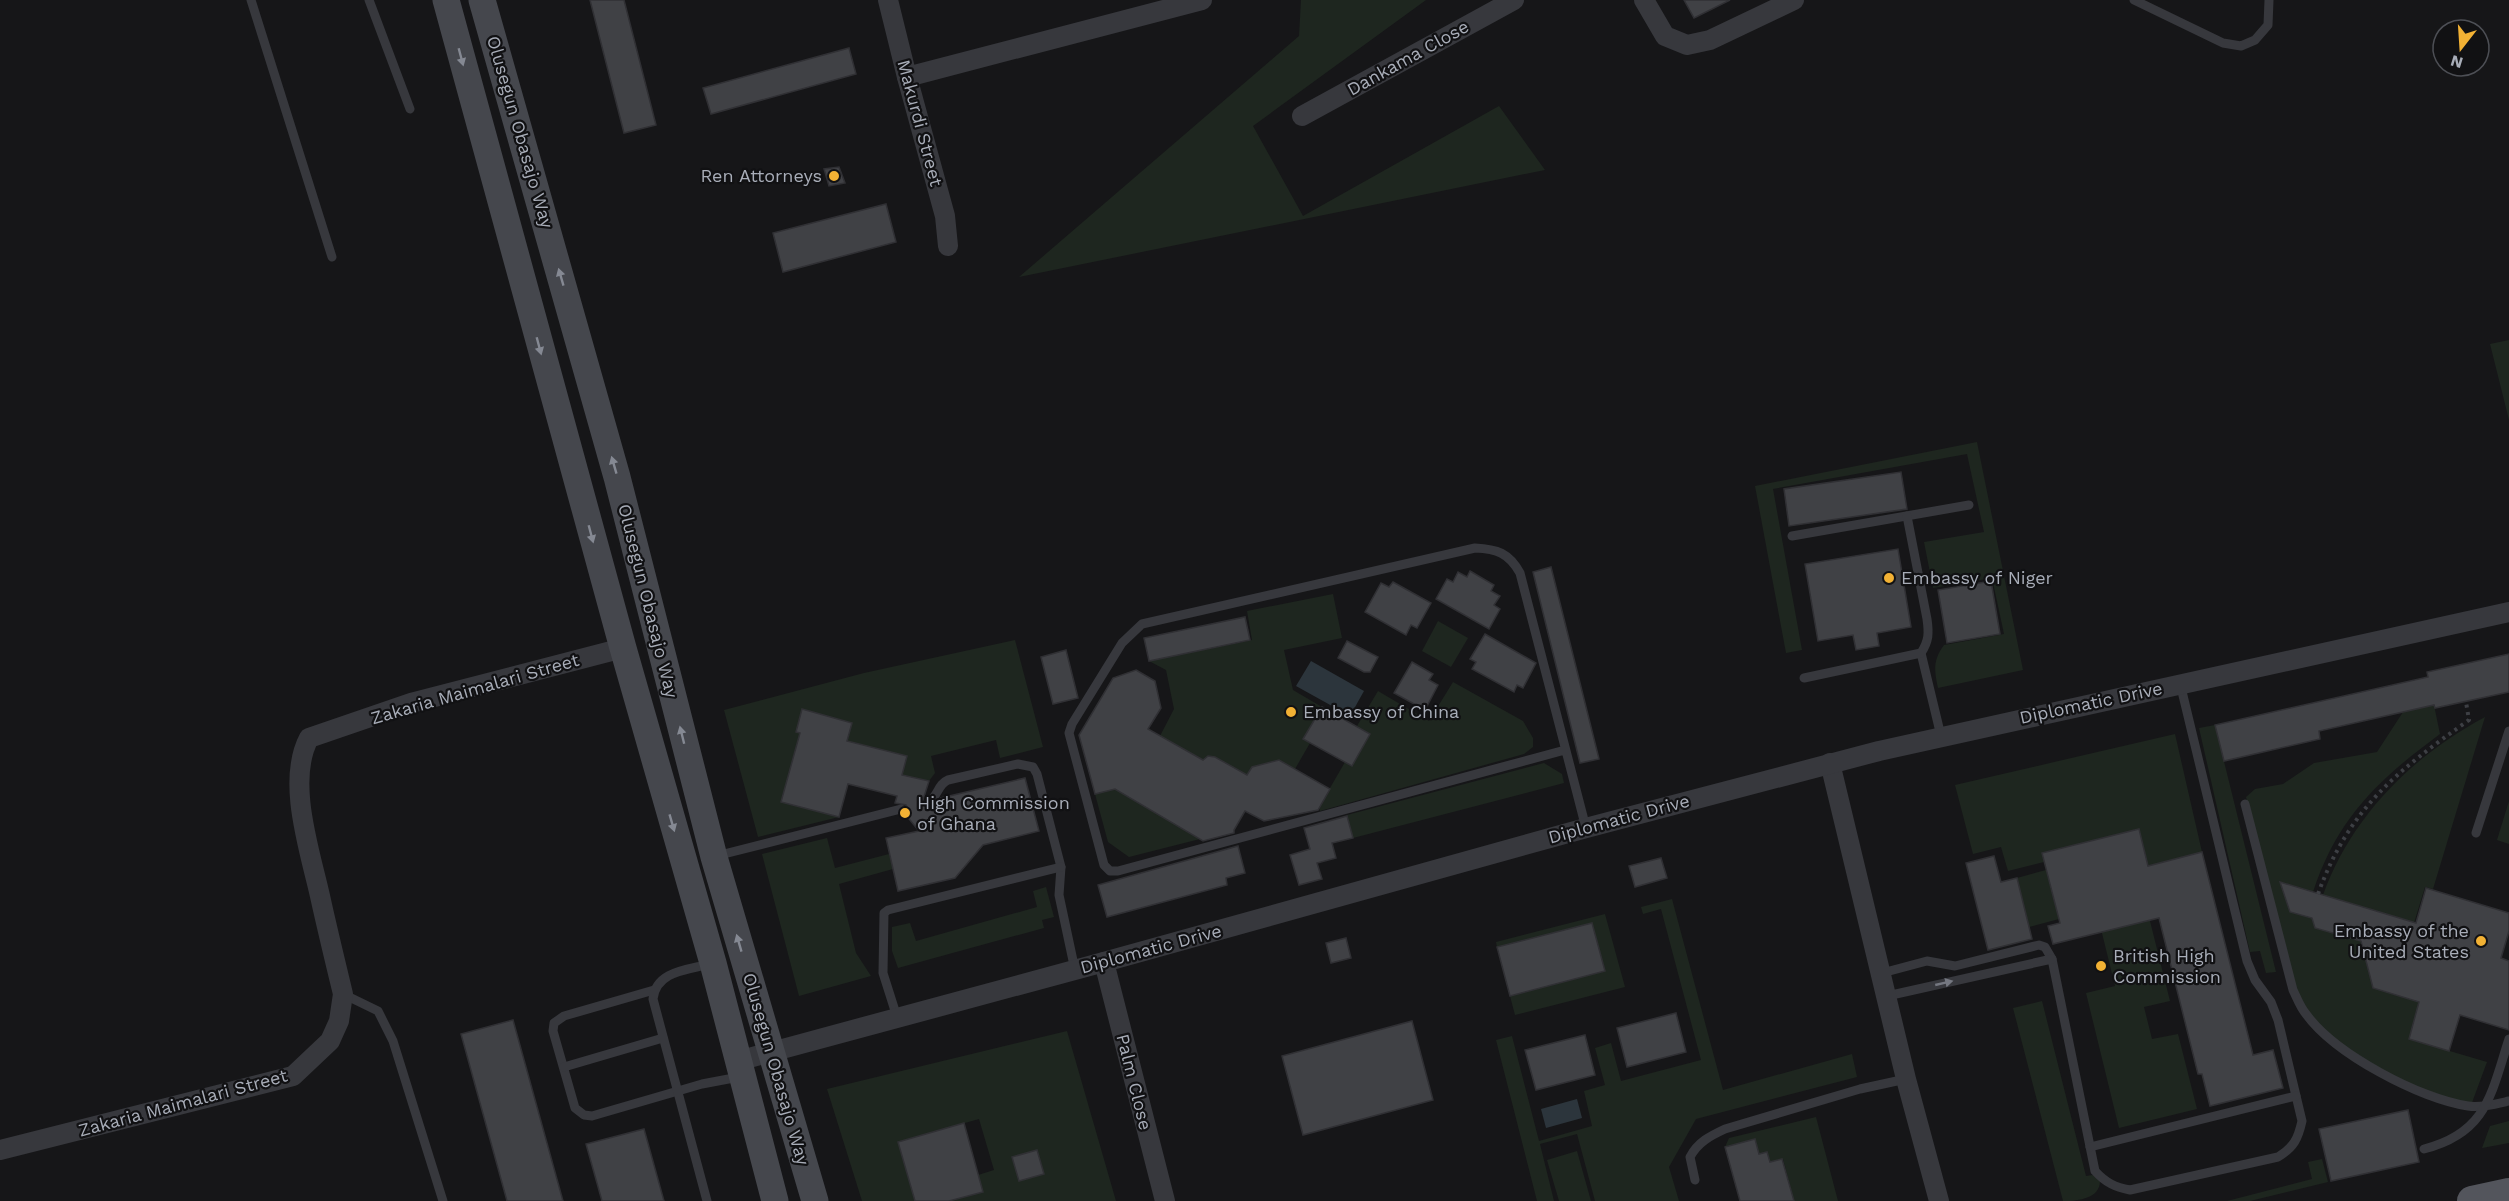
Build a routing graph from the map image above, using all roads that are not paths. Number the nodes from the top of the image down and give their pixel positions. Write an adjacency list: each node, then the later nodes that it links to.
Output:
1 (252, 0): 16 (lane)
2 (369, 0): 13 (lane)
3 (446, 0): 21 (main road, Olusegun Obasajo Way, one-way to 21)
4 (482, 0): 29 (main road, Olusegun Obasajo Way, one-way to 4)
5 (888, 0): 12 (street, Makurdi Street)
6 (1202, 0): 12 (street)
7 (1514, 0): 14 (street, Dankama Close)
8 (1644, 0): 9 (street)
9 (1794, 0)
10 (2134, 0): 11 (lane)
11 (2269, 0)
12 (907, 77): 15 (street, Makurdi Street)
13 (410, 109)
14 (1302, 116)
15 (948, 246)
16 (332, 257)
17 (1969, 505): 18 (lane)
18 (1907, 516): 19 (lane); 22 (lane)
19 (1792, 536)
20 (2509, 612): 24 (street, Diplomatic Drive)
21 (623, 648): 30 (main road, Olusegun Obasajo Way); 44 (street, Zakaria Maimalari Street)
22 (1921, 652): 23 (lane); 25 (lane)
23 (1804, 678)
24 (2180, 684): 25 (street, Diplomatic Drive); 54 (lane)
25 (1941, 736): 28 (street, Diplomatic Drive)
26 (2508, 736): 35 (lane)
27 (1565, 750): 27 (lane); 34 (lane)
28 (1830, 763): 34 (street, Diplomatic Drive); 42 (street)
29 (693, 779): 30 (main road); 36 (main road, Olusegun Obasajo Way)
30 (662, 785): 40 (main road, Olusegun Obasajo Way, one-way to 40)
31 (929, 802): 37 (lane)
32 (2245, 804): 56 (lane)
33 (901, 809): 36 (lane)
34 (1586, 828): 39 (street, Diplomatic Drive)
35 (2476, 833)
36 (714, 857): 49 (main road, Olusegun Obasajo Way, one-way to 36)
37 (1061, 867): 41 (lane); 46 (lane)
38 (2052, 959): 42 (lane); 45 (lane, one-way to 38); 57 (lane)
39 (1104, 962): 41 (street, Diplomatic Drive); 66 (street, Palm Close)
40 (713, 963): 43 (lane); 51 (main road, Olusegun Obasajo Way)
41 (1075, 970): 46 (street, Diplomatic Drive)
42 (1882, 973): 45 (street)
43 (654, 990): 47 (lane); 50 (lane)
44 (343, 994): 59 (street, Zakaria Maimalari Street); 62 (lane)
45 (1887, 996): 52 (street)
46 (897, 1017): 49 (street, Diplomatic Drive)
47 (663, 1038): 50 (lane); 53 (lane)
48 (2509, 1039): 56 (lane)
49 (770, 1052): 51 (street, Diplomatic Drive); 65 (main road, Olusegun Obasajo Way)
50 (564, 1067): 53 (lane)
51 (739, 1068): 53 (lane); 64 (main road, Olusegun Obasajo Way)
52 (1906, 1079): 60 (lane); 67 (street)
53 (678, 1092): 63 (lane)
54 (2296, 1096): 57 (lane); 57 (lane)
55 (2509, 1101): 56 (lane)
56 (2487, 1106): 58 (lane)
57 (2090, 1147)
58 (2424, 1149)
59 (0, 1150)
60 (1695, 1180)
61 (2509, 1193): 68 (main road)
62 (443, 1201)
63 (707, 1201)
64 (775, 1201)
65 (815, 1201)
66 (1165, 1201)
67 (1939, 1201)
68 (2472, 1201)

